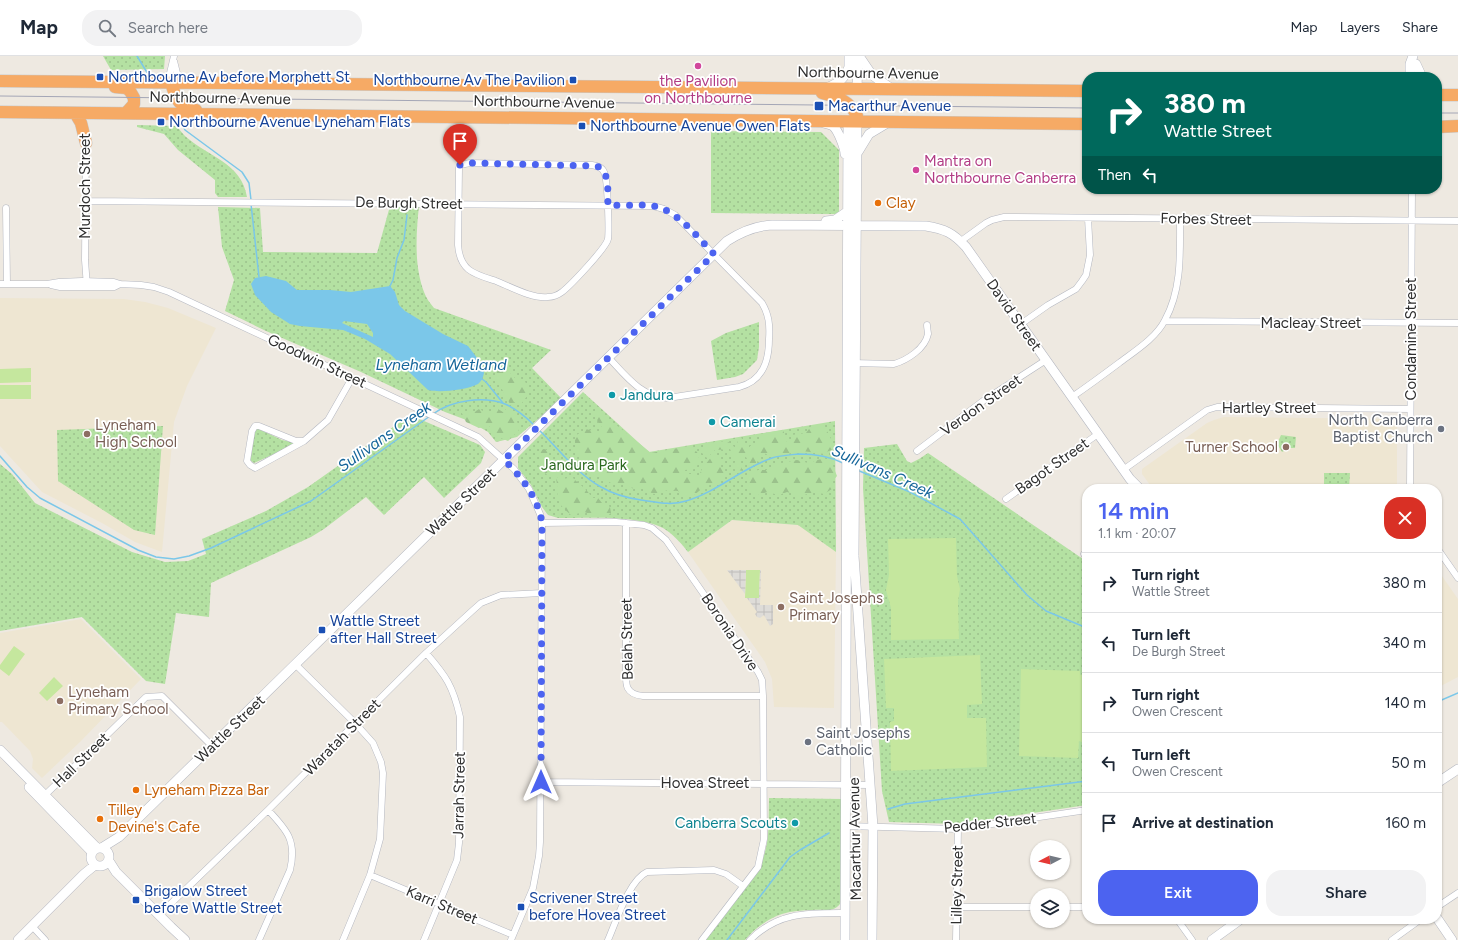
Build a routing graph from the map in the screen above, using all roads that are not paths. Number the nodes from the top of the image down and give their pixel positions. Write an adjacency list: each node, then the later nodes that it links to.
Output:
1 (849, 56): 5 (street)
2 (859, 56): 16 (street); 17 (street)
3 (174, 59): 12 (street); 13 (street)
4 (1413, 60): 6 (street); 7 (street); 8 (street); 9 (street)
5 (849, 67): 15 (street); 16 (street)
6 (1406, 72)
7 (1411, 72)
8 (1415, 72)
9 (1419, 72)
10 (0, 81): 11 (highway, Northbourne Avenue)
11 (58, 82): 12 (highway, Northbourne Avenue); 22 (highway)
12 (171, 83): 13 (highway, Northbourne Avenue); 23 (highway)
13 (188, 83): 14 (highway, Northbourne Avenue)
14 (802, 89): 15 (highway, Northbourne Avenue); 19 (highway)
15 (825, 89): 16 (highway, Northbourne Avenue)
16 (853, 89): 17 (highway, Northbourne Avenue); 19 (highway); 24 (highway, Macarthur Avenue)
17 (892, 89): 18 (highway, Northbourne Avenue)
18 (1082, 91)
19 (848, 104): 24 (highway)
20 (0, 112): 21 (highway, Northbourne Avenue)
21 (80, 113): 22 (highway, Northbourne Avenue); 28 (highway)
22 (126, 113): 23 (highway, Northbourne Avenue)
23 (204, 114): 25 (highway, Northbourne Avenue)
24 (854, 120): 25 (highway, Northbourne Avenue); 26 (highway, Northbourne Avenue); 29 (street, Macarthur Avenue); 30 (street, Macarthur Avenue)
25 (816, 121): 30 (street)
26 (889, 122): 27 (highway, Northbourne Avenue); 29 (street)
27 (1082, 124)
28 (86, 143): 32 (street, Murdoch Street)
29 (857, 154): 42 (street, Macarthur Avenue)
30 (848, 178): 36 (street, Macarthur Avenue)
31 (1412, 194): 39 (street, Condamine Street)
32 (86, 201): 33 (street, De Burgh Street); 46 (street, Murdoch Street)
33 (458, 204): 34 (street, De Burgh Street); 34 (street); 34 (street)
34 (608, 205): 44 (street, De Burgh Street)
35 (6, 208): 45 (street)
36 (848, 211): 41 (street); 42 (street, Macarthur Avenue)
37 (1088, 218): 38 (street, Forbes Street); 43 (street, Forbes Street); 51 (street)
38 (1180, 219): 39 (street, Forbes Street); 47 (street)
39 (1411, 221): 40 (street, Forbes Street); 48 (street, Condamine Street)
40 (1458, 221)
41 (813, 225): 42 (street, Wattle Street); 44 (street, Wattle Street)
42 (853, 225): 43 (street, David Street); 54 (street, Macarthur Avenue)
43 (961, 241): 51 (street, David Street)
44 (714, 254): 52 (street, Wattle Street); 52 (street, De Burgh Street)
45 (3, 284): 46 (street, Goodwin Street)
46 (85, 284): 55 (street, Goodwin Street)
47 (1165, 321): 48 (street, Macleay Street); 56 (street)
48 (1411, 322): 49 (street, Macleay Street); 57 (street, Condamine Street)
49 (1458, 323)
50 (927, 324): 54 (street)
51 (1021, 324): 53 (street, David Street)
52 (609, 358): 61 (street, Wattle Street)
53 (1046, 360): 56 (street, David Street); 60 (street, Verdon Street)
54 (851, 363): 71 (street, Macarthur Avenue)
55 (352, 378): 59 (street); 61 (street, Goodwin Street)
56 (1072, 397): 58 (street, David Street)
57 (1410, 409): 62 (street, Hartley Street); 66 (street, Condamine Street)
58 (1098, 434): 62 (street, David Street); 67 (street, Bagot Street)
59 (304, 441): 59 (street)
60 (918, 451)
61 (504, 460): 68 (street, Goodwin Street); 75 (street, Wattle Street)
62 (1123, 470): 63 (street, David Street)
63 (1130, 479): 64 (street, David Street); 65 (street, David Street)
64 (1130, 484)
65 (1135, 484)
66 (1410, 484)
67 (1006, 499)
68 (542, 523): 69 (street, Boronia Drive); 73 (street, Goodwin Street)
69 (626, 523): 76 (street, Boronia Drive); 76 (street, Belah Street)
70 (1442, 555): 72 (street)
71 (850, 556): 85 (street, Macarthur Avenue); 86 (street, Macarthur Avenue)
72 (1458, 578)
73 (542, 594): 74 (street, Waratah Street); 83 (street, Goodwin Street)
74 (426, 653): 77 (street, Waratah Street); 98 (street, Jarrah Street)
75 (295, 664): 77 (street); 78 (street, Wattle Street)
76 (763, 696): 84 (street, Boronia Drive)
77 (355, 724): 88 (street, Waratah Street); 94 (street)
78 (212, 746): 87 (street, Hall Street); 93 (street, Wattle Street)
79 (0, 750): 87 (street)
80 (0, 758): 87 (street)
81 (1458, 769): 82 (street)
82 (1442, 780)
83 (541, 782): 84 (street, Hovea Street); 110 (street, Goodwin Street)
84 (764, 784): 85 (street, Hovea Street); 95 (street, Boronia Drive)
85 (846, 784): 86 (street, Hovea Street); 90 (street, Macarthur Avenue)
86 (870, 785): 91 (street, Macarthur Avenue)
87 (43, 797): 93 (street)
88 (268, 810): 104 (street, Waratah Street); 114 (street)
89 (1082, 811): 92 (street, Pedder Street)
90 (845, 826): 91 (street, Pedder Street); 103 (street, Macarthur Avenue)
91 (873, 827): 92 (street, Pedder Street); 121 (street, Macarthur Avenue)
92 (958, 829): 99 (street, Lilley Street)
93 (100, 856): 104 (street); 109 (street, Wattle Street)
94 (370, 875): 98 (street, Karri Street); 115 (street)
95 (743, 886): 117 (street); 118 (street, Boronia Drive)
96 (1458, 892): 97 (street)
97 (1442, 903)
98 (439, 904): 110 (street, Karri Street); 116 (street, Jarrah Street)
99 (956, 907): 100 (street); 122 (street, Lilley Street)
100 (1030, 907)
101 (1070, 907): 102 (street)
102 (1082, 907)
103 (845, 913): 119 (street); 120 (street, Macarthur Avenue)
104 (159, 915): 113 (street)
105 (1181, 924): 123 (street)
106 (1234, 924): 124 (street)
107 (1414, 924): 125 (street)
108 (1441, 924): 126 (street)
109 (32, 926): 111 (street, Wattle Street); 112 (street)
110 (512, 937)
111 (18, 940)
112 (45, 940)
113 (185, 940)
114 (259, 940)
115 (343, 940)
116 (424, 940)
117 (608, 940)
118 (702, 940)
119 (750, 940)
120 (845, 940)
121 (872, 940)
122 (956, 940)
123 (1192, 940)
124 (1212, 940)
125 (1392, 940)
126 (1452, 940)

